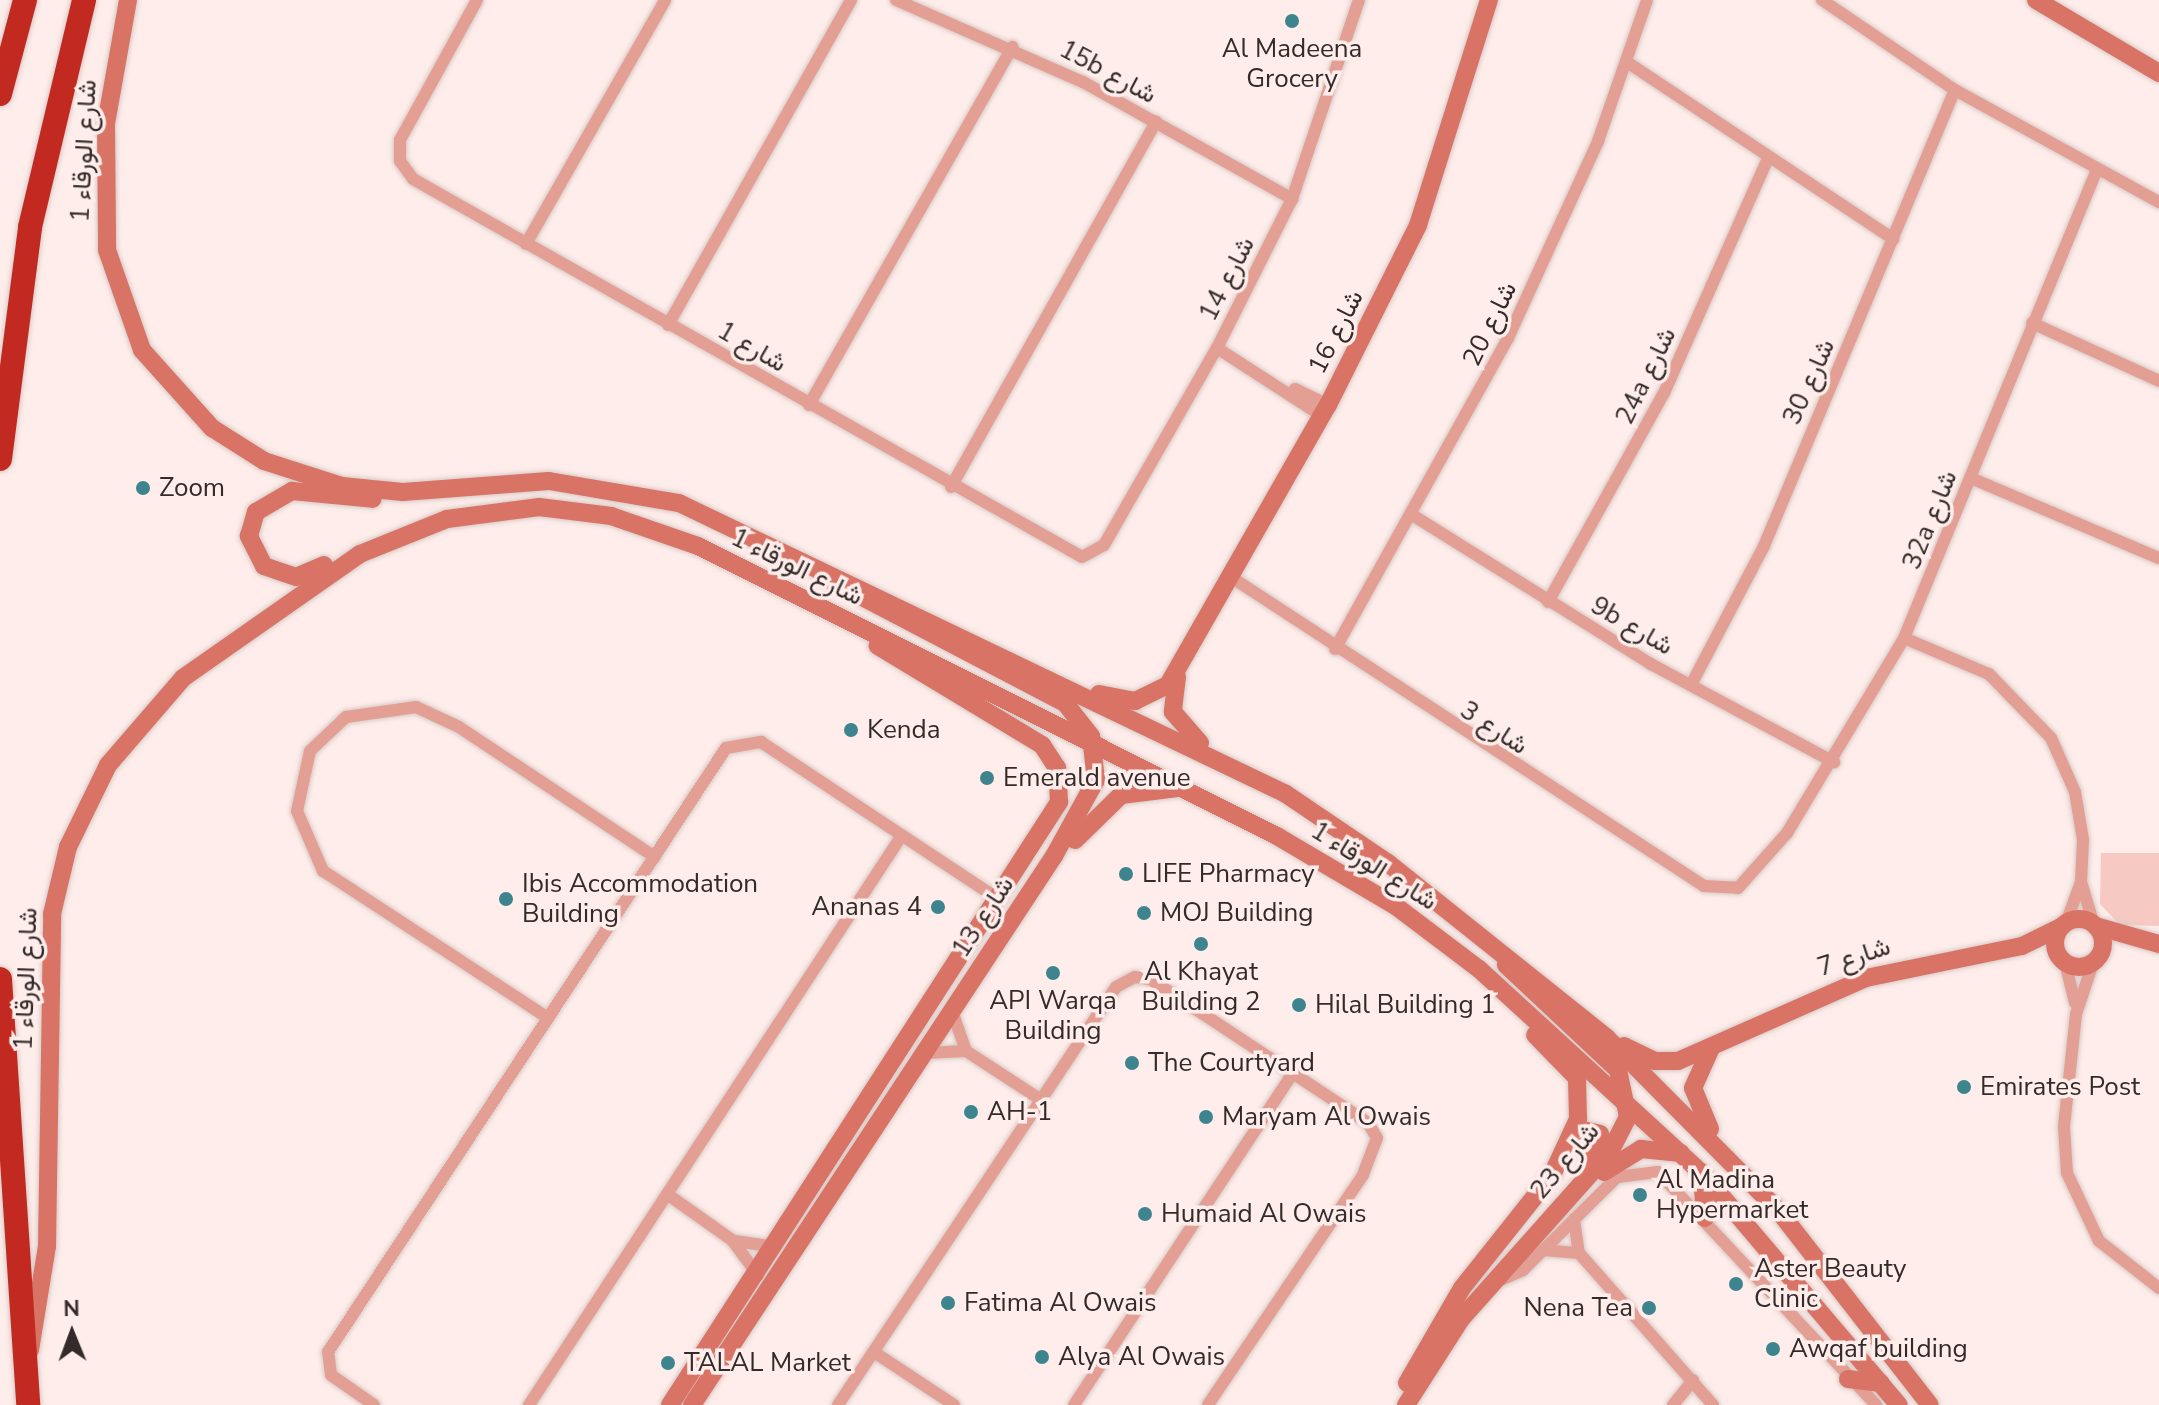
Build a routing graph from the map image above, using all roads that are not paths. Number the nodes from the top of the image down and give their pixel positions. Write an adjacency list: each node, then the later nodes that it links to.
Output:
1 (25, 0): 17 (highway)
2 (84, 0): 31 (highway)
3 (128, 0): 34 (street, شارع الورقاء 1)
4 (477, 0): 24 (street, شارع 1)
5 (665, 0): 24 (street)
6 (851, 0): 26 (street)
7 (896, 0): 13 (street, 15b شارع)
8 (1359, 0): 21 (street, شارع 14)
9 (1489, 0): 30 (street, شارع 16)
10 (1647, 0): 14 (street, شارع 20)
11 (1822, 0): 16 (street)
12 (2036, 0): 15 (street)
13 (1012, 47): 18 (street, 15b شارع); 29 (street)
14 (1627, 62): 19 (street); 35 (street, شارع 20)
15 (2159, 73)
16 (1955, 90): 20 (street); 23 (street, شارع 30)
17 (0, 94)
18 (1156, 122): 21 (street, 15b شارع); 33 (street)
19 (1767, 161): 23 (street); 41 (street, 24a شارع)
20 (2096, 172): 22 (street); 25 (street, 32a شارع)
21 (1292, 199): 27 (street, شارع 14)
22 (2159, 202)
23 (1893, 239): 47 (street, شارع 30)
24 (526, 244): 26 (street, شارع 1)
25 (2032, 323): 28 (street); 32 (street, 32a شارع)
26 (668, 325): 29 (street, شارع 1)
27 (1217, 348): 30 (street); 38 (street, شارع 14)
28 (2159, 381)
29 (809, 405): 33 (street, شارع 1)
30 (1325, 410): 40 (street, شارع 16)
31 (0, 459)
32 (1971, 478): 39 (street); 43 (street, 32a شارع)
33 (951, 487): 38 (street, شارع 1)
34 (403, 492): 36 (street); 37 (street, شارع الورقاء 1)
35 (1414, 516): 41 (street, 9b شارع); 44 (street, شارع 20)
36 (404, 533): 42 (street, شارع الورقاء 1); 95 (street, شارع الورقاء 1)
37 (802, 556): 46 (street, شارع الورقاء 1); 48 (street)
38 (1091, 556)
39 (2159, 558)
40 (1228, 581): 44 (street, شارع 3); 45 (street, شارع 16)
41 (1548, 602): 47 (street, 9b شارع)
42 (852, 623): 48 (street, شارع الورقاء 1); 57 (street, شارع 13)
43 (1904, 638): 49 (street, 32a شارع); 56 (street)
44 (1335, 649): 55 (street, شارع 3)
45 (1181, 666): 46 (street, شارع 16); 50 (street, شارع 16)
46 (1065, 685): 50 (street, شارع الورقاء 1)
47 (1691, 685): 49 (street, 9b شارع)
48 (1094, 746): 51 (street, شارع الورقاء 1); 53 (street, شارع 13)
49 (1834, 762): 55 (street, 32a شارع)
50 (1246, 773): 63 (street, شارع الورقاء 1)
51 (1182, 788): 53 (street); 66 (street, شارع الورقاء 1)
52 (902, 835): 54 (street); 57 (street); 83 (street)
53 (1054, 856): 68 (street, شارع 13)
54 (655, 857): 70 (street); 70 (street)
55 (1763, 863)
56 (2081, 882): 58 (street); 59 (street)
57 (997, 898): 87 (street, شارع 13)
58 (2063, 925): 59 (street); 62 (street, شارع 7); 65 (street)
59 (2095, 926): 60 (street); 64 (street)
60 (2136, 943): 61 (street); 64 (street)
61 (2159, 944)
62 (2022, 946): 65 (street); 72 (street, شارع 7)
63 (1500, 956): 71 (street, شارع الورقاء 1); 77 (street)
64 (2095, 960): 65 (street); 69 (street)
65 (2064, 961): 69 (street)
66 (1479, 969): 77 (street, شارع الورقاء 1); 82 (street, شارع 23)
67 (0, 979): 95 (highway)
68 (952, 1011): 73 (street); 74 (street, شارع 13)
69 (2076, 1014): 93 (street)
70 (548, 1018): 100 (street)
71 (1607, 1038): 72 (street, شارع 7); 78 (street, شارع الورقاء 1)
72 (1712, 1047): 78 (street)
73 (966, 1051): 74 (street); 76 (street)
74 (926, 1053): 103 (street, شارع 13)
75 (1293, 1073): 76 (street); 106 (street); 107 (street)
76 (1040, 1099): 94 (street)
77 (1630, 1103): 79 (street, شارع الورقاء 1); 81 (street, شارع 23)
78 (1722, 1149): 114 (street, شارع الورقاء 1)
79 (1681, 1153): 80 (street, شارع الورقاء 1); 81 (street)
80 (1702, 1173): 84 (street); 98 (street, شارع الورقاء 1)
81 (1575, 1192): 89 (street, شارع 23)
82 (1540, 1193): 89 (street); 108 (street, شارع 23)
83 (667, 1194): 86 (street); 101 (street)
84 (1705, 1218): 85 (street); 96 (street)
85 (1574, 1219): 88 (street); 90 (street)
86 (732, 1240): 87 (street); 91 (street)
87 (776, 1247): 91 (street, شارع 13)
88 (1543, 1250): 90 (street); 92 (street)
89 (1518, 1253): 92 (street, شارع 23)
90 (1579, 1253): 97 (street)
91 (758, 1275): 102 (street, شارع 13)
92 (1490, 1284): 109 (street, شارع 23)
93 (2159, 1288)
94 (874, 1352): 104 (street); 105 (street)
95 (26, 1369): 99 (highway)
96 (1848, 1379): 98 (street); 112 (street)
97 (1693, 1380): 110 (street); 111 (street)
98 (1881, 1383): 113 (street, شارع الورقاء 1)
99 (28, 1405)
100 (374, 1405)
101 (529, 1405)
102 (670, 1405)
103 (692, 1405)
104 (838, 1405)
105 (954, 1405)
106 (1074, 1405)
107 (1208, 1405)
108 (1398, 1405)
109 (1406, 1405)
110 (1673, 1405)
111 (1713, 1405)
112 (1876, 1405)
113 (1899, 1405)
114 (1930, 1405)

